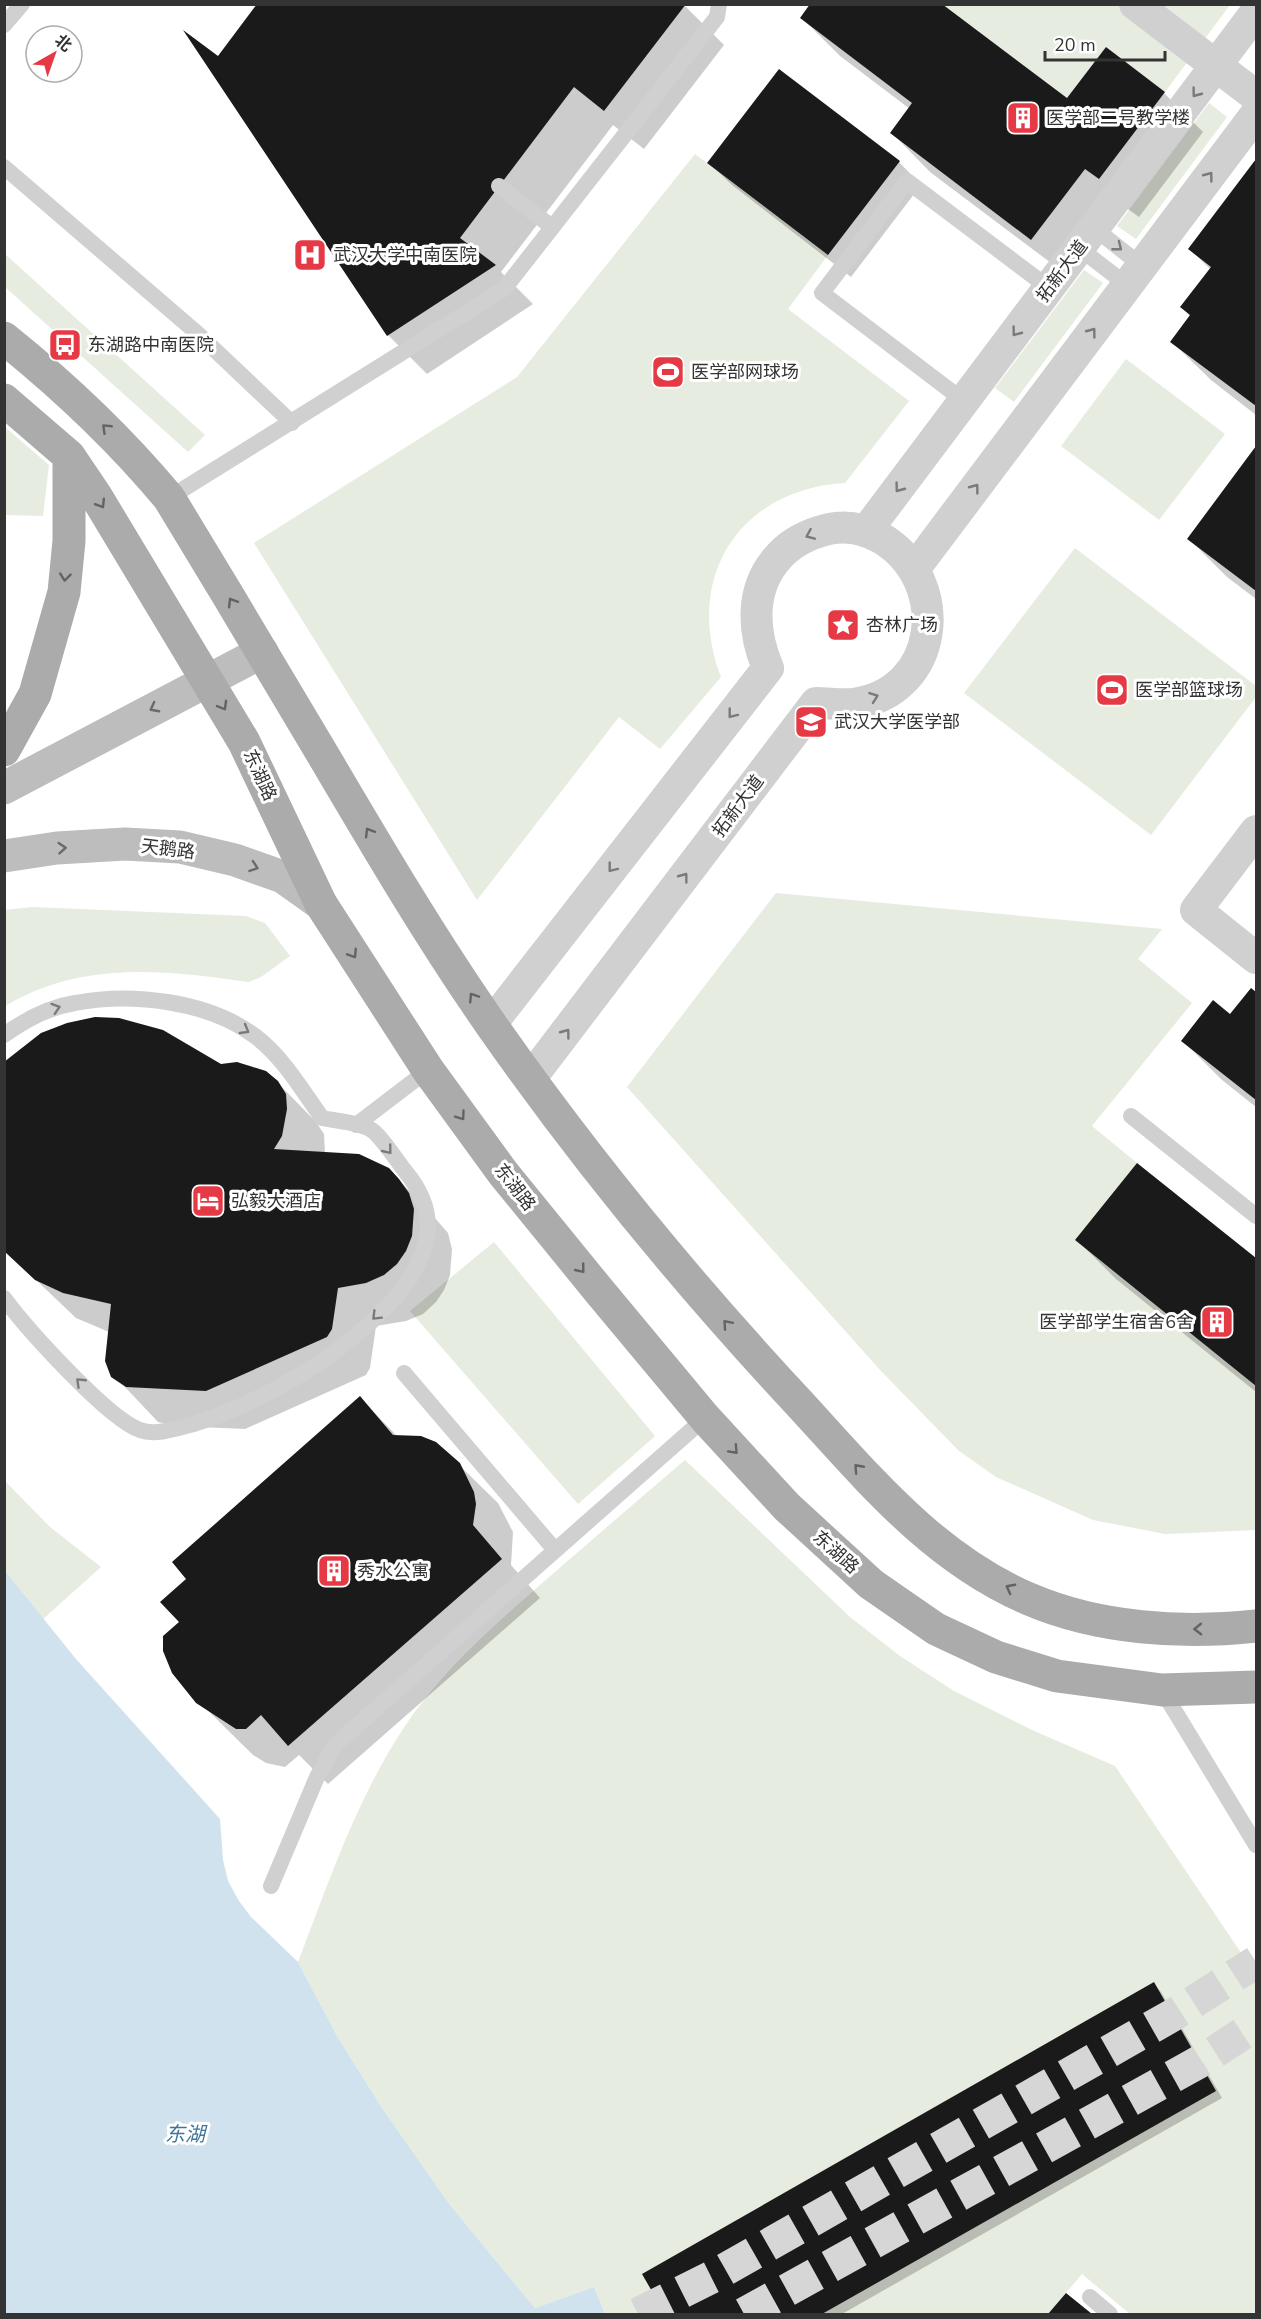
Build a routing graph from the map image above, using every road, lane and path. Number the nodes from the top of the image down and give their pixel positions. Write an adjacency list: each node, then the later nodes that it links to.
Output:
1 (22, 4): 5 (lane)
2 (719, 4): 11 (lane)
3 (1136, 4): 6 (street)
4 (1257, 12): 6 (street, 拓新大道)
5 (4, 25)
6 (1216, 66): 7 (street); 12 (street, 拓新大道, one-way to 12)
7 (1257, 96)
8 (1257, 114): 13 (street, one-way to 8)
9 (4, 167): 18 (lane)
10 (499, 186): 11 (lane)
11 (552, 227): 18 (lane)
12 (1087, 238): 13 (lane); 13 (lane, one-way to 13); 14 (street, 拓新大道)
13 (1135, 275): 22 (street, one-way to 13)
14 (1049, 288): 17 (street, 拓新大道, one-way to 17); 17 (lane)
15 (4, 338): 20 (main road, one-way to 15)
16 (4, 400): 19 (main road, 东湖路)
17 (964, 401): 21 (street, 拓新大道, one-way to 21)
18 (292, 423): 20 (lane)
19 (69, 456): 24 (main road, 东湖路, one-way to 24); 25 (main road, one-way to 25)
20 (169, 498): 23 (main road, one-way to 20)
21 (867, 530): 22 (street, 拓新大道); 31 (street, one-way to 31)
22 (915, 568): 34 (street, 拓新大道, one-way to 22)
23 (262, 652): 24 (main road); 31 (main road, one-way to 23)
24 (207, 679): 26 (main road, one-way to 26); 29 (main road, 东湖路, one-way to 29)
25 (4, 750)
26 (4, 788)
27 (1257, 831): 30 (street)
28 (4, 856): 29 (main road, 天鹅路, one-way to 29)
29 (321, 904): 33 (main road, 东湖路, one-way to 33)
30 (1257, 958)
31 (491, 1024): 34 (main road)
32 (4, 1035): 36 (lane, one-way to 36)
33 (428, 1070): 36 (lane); 40 (main road, 东湖路, one-way to 40)
34 (530, 1079): 42 (main road, one-way to 34)
35 (1131, 1116): 37 (lane)
36 (356, 1125): 38 (lane, one-way to 38)
37 (1257, 1216)
38 (4, 1298)
39 (404, 1373): 41 (lane)
40 (705, 1418): 41 (lane); 44 (main road, 东湖路, one-way to 44)
41 (555, 1550): 46 (lane)
42 (1257, 1626)
43 (1257, 1687): 44 (main road, 东湖路)
44 (1162, 1690): 45 (lane)
45 (1257, 1845)
46 (271, 1886)
47 (1090, 2297): 48 (lane)
48 (1110, 2314)

